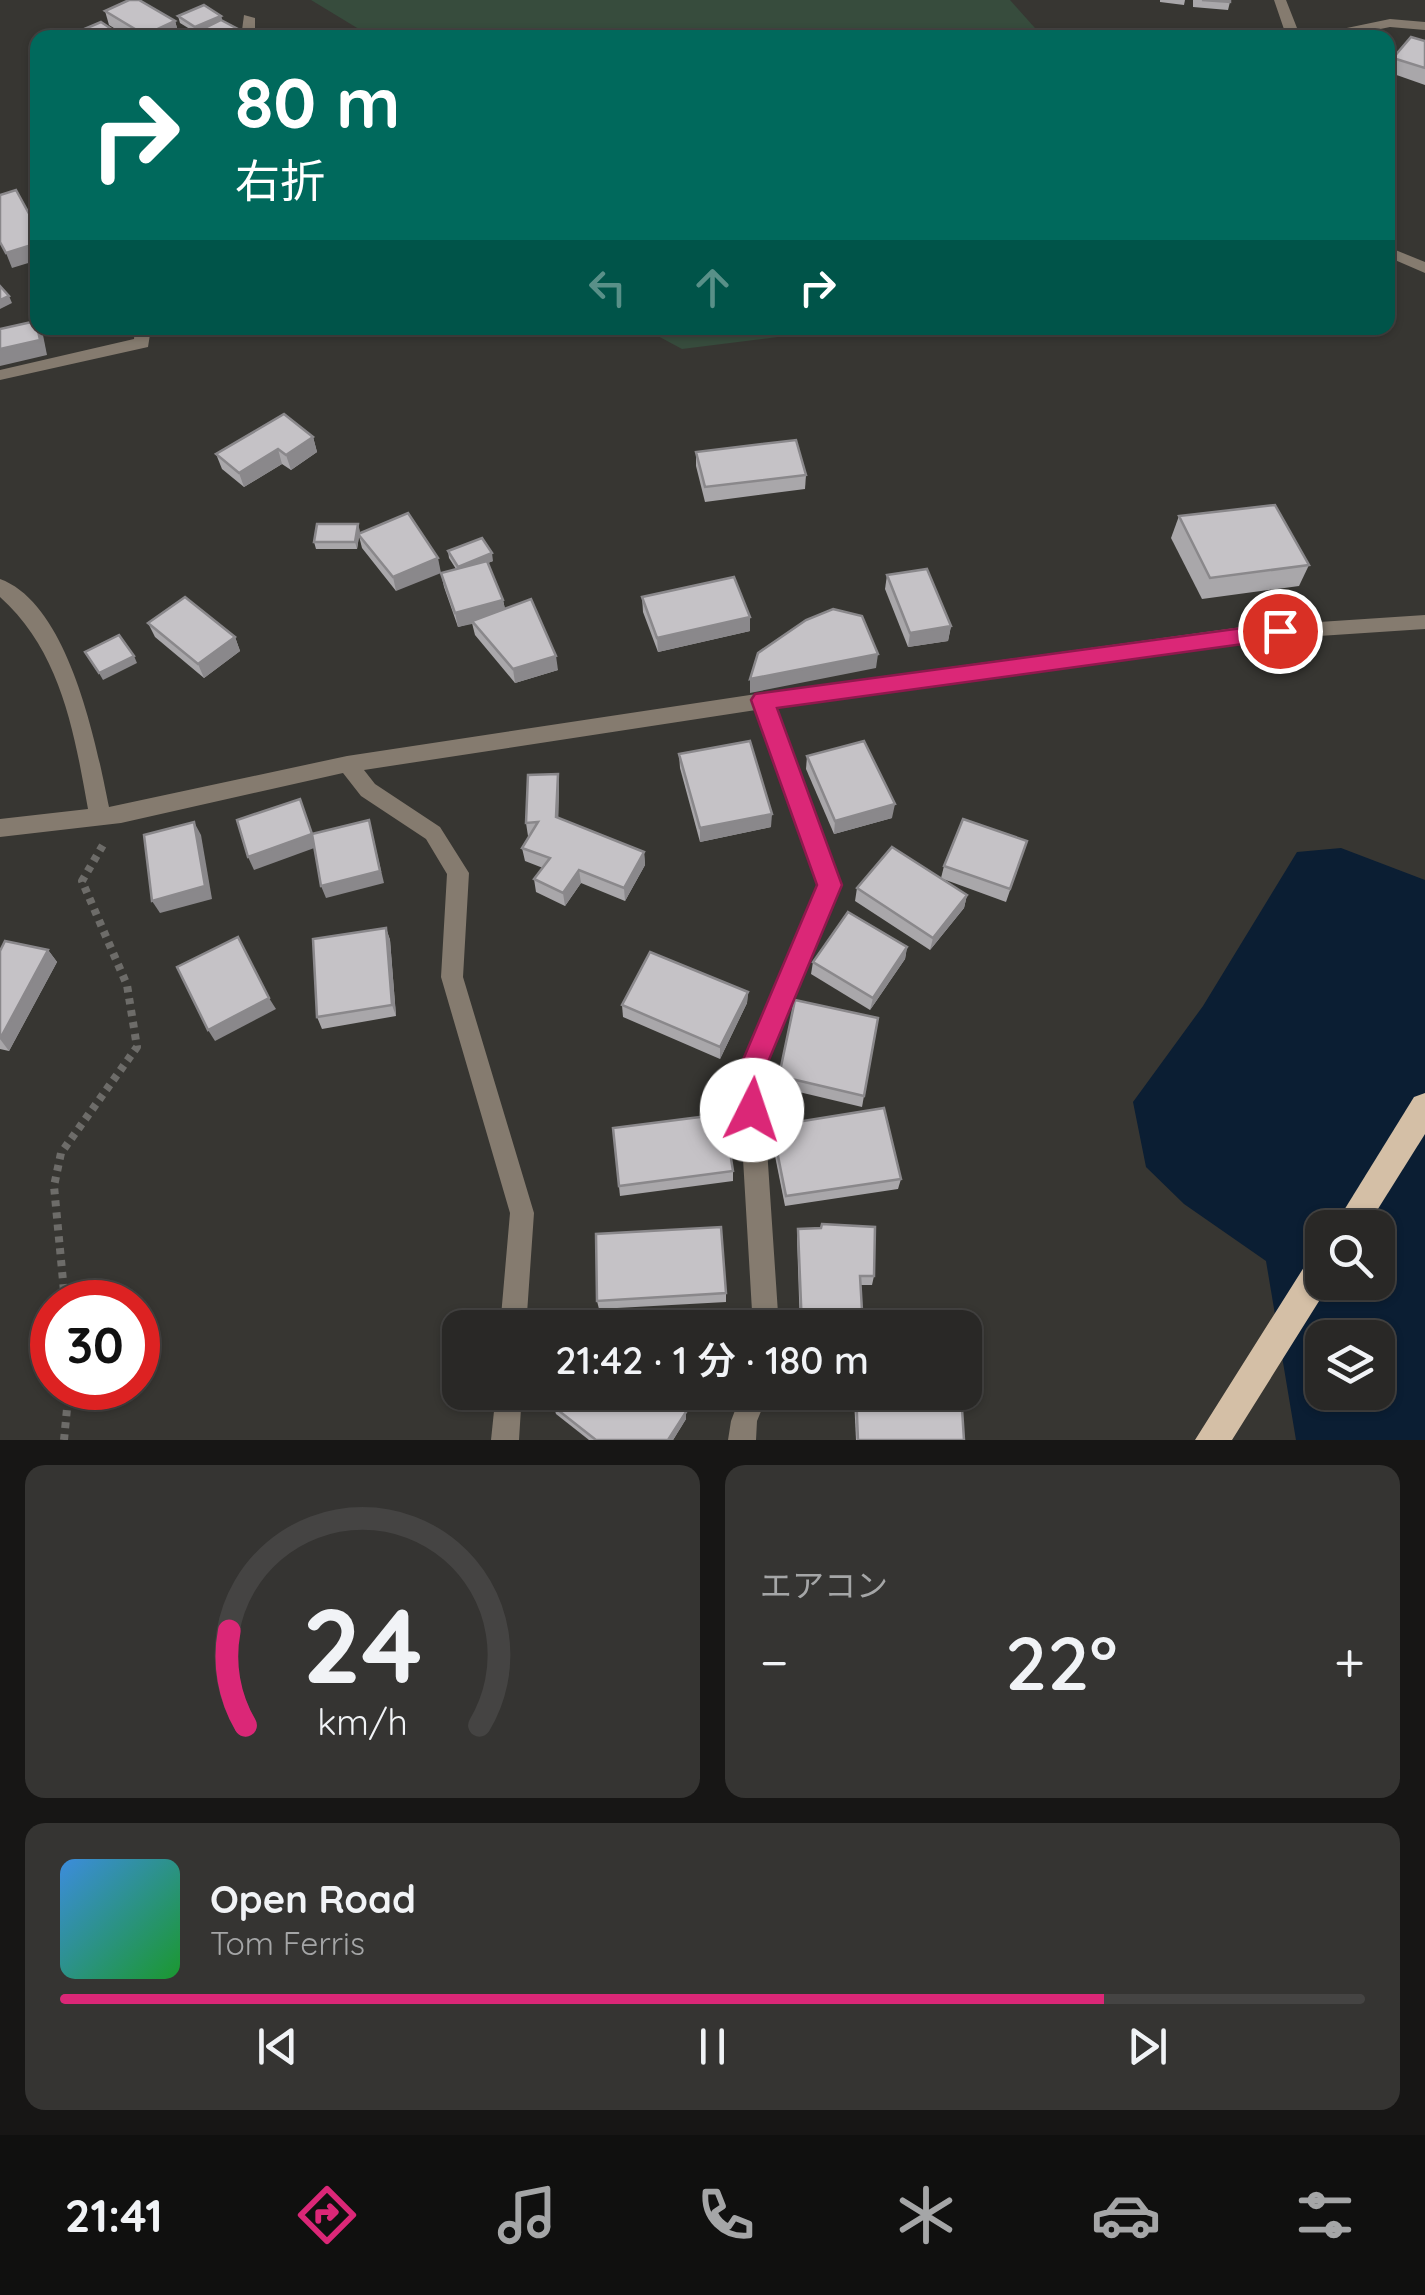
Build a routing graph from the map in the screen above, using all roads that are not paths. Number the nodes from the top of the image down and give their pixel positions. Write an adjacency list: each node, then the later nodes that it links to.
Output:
1 (1280, 0): 5 (street)
2 (249, 18): 4 (street)
3 (1425, 26): 6 (street)
4 (248, 30)
5 (1291, 30)
6 (1359, 30)
7 (1395, 255): 8 (street)
8 (1425, 268)
9 (142, 335): 10 (street)
10 (0, 375)
11 (0, 586): 15 (street)
12 (1425, 622): 13 (street)
13 (763, 700): 14 (street); 21 (street)
14 (347, 764): 15 (street); 20 (street)
15 (111, 814): 16 (street)
16 (0, 828)
17 (1425, 1107): 18 (main road)
18 (1359, 1210)
19 (1305, 1294): 26 (main road)
20 (515, 1310)
21 (765, 1310)
22 (508, 1410): 24 (street)
23 (749, 1410): 25 (street)
24 (505, 1440)
25 (742, 1440)
26 (1212, 1440)

